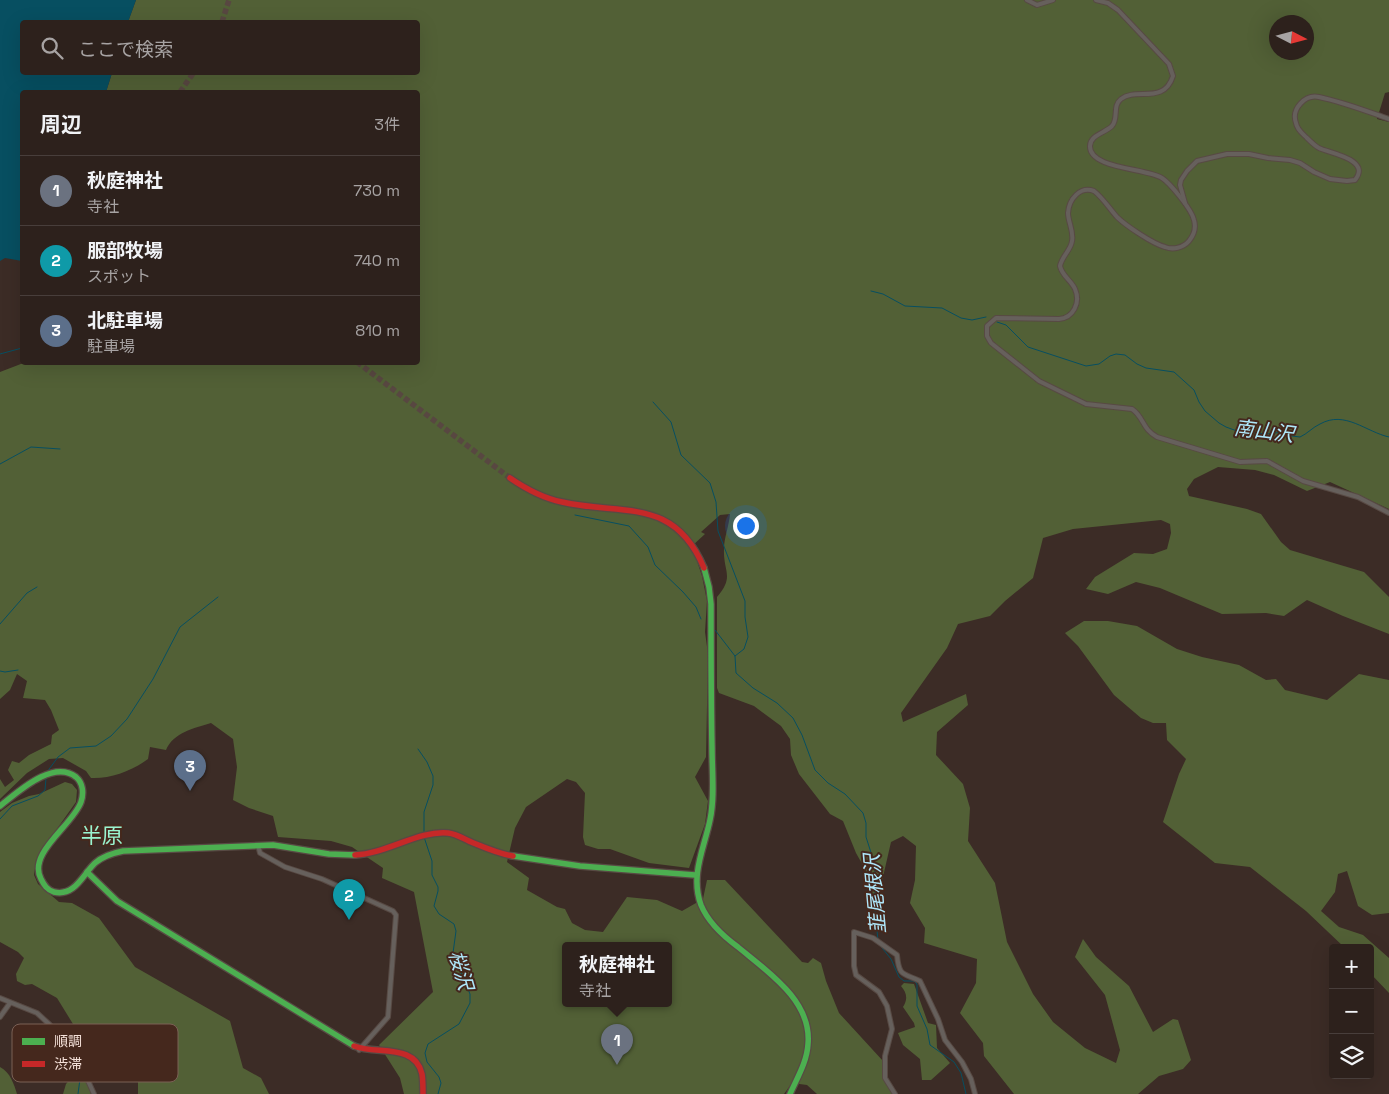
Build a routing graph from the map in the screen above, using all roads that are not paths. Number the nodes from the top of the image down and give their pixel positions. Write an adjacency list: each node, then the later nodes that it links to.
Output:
1 (1027, 0): 2 (street)
2 (1053, 0)
3 (1096, 0): 5 (street)
4 (1389, 118): 5 (street)
5 (1187, 208): 7 (street)
6 (510, 478): 11 (street)
7 (1389, 513)
8 (0, 806): 10 (street)
9 (258, 845): 10 (street); 11 (street); 16 (street)
10 (87, 872): 16 (street)
11 (695, 875): 20 (street)
12 (0, 998): 13 (street)
13 (10, 1003): 14 (street); 15 (street)
14 (0, 1017)
15 (50, 1024)
16 (359, 1050): 19 (street)
17 (89, 1082): 18 (street)
18 (94, 1094)
19 (422, 1094)
20 (790, 1094)
21 (895, 1094): 22 (street)
22 (975, 1094)

